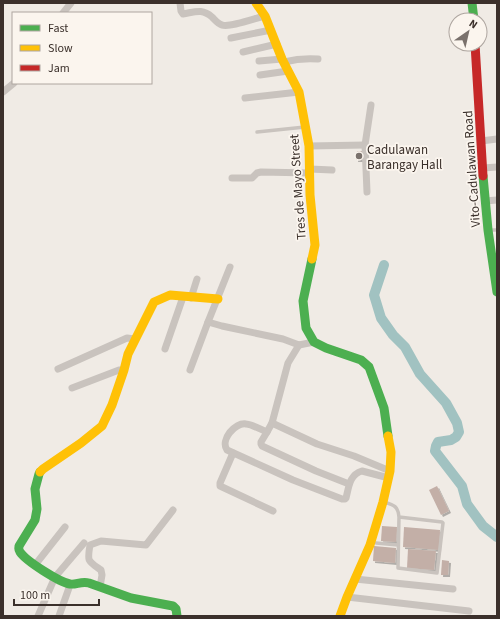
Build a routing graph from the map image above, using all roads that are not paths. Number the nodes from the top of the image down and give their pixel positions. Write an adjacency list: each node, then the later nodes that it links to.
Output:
1 (70, 3): 4 (street)
2 (180, 3): 5 (street)
3 (256, 3): 5 (street, Tres de Mayo Street)
4 (64, 12)
5 (265, 16): 6 (street, Tres de Mayo Street)
6 (271, 30): 7 (street); 8 (street, Tres de Mayo Street)
7 (231, 38)
8 (277, 44): 9 (street); 13 (street, Tres de Mayo Street)
9 (243, 52)
10 (476, 52): 23 (street, Vito-Cadulawan Road)
11 (318, 59): 13 (street)
12 (258, 61): 13 (street)
13 (285, 64): 14 (street); 17 (street, Tres de Mayo Street)
14 (260, 75)
15 (13, 84): 16 (street)
16 (3, 92)
17 (299, 92): 18 (street); 20 (street, Tres de Mayo Street)
18 (245, 98)
19 (371, 105): 24 (street)
20 (306, 127): 21 (lane); 25 (street, Tres de Mayo Street)
21 (256, 132)
22 (497, 139): 23 (street)
23 (481, 141): 27 (street, Vito-Cadulawan Road)
24 (365, 145): 25 (street); 31 (street)
25 (309, 146): 29 (street, Tres de Mayo Street)
26 (497, 167): 27 (street)
27 (483, 168): 33 (street, Vito-Cadulawan Road)
28 (332, 170): 29 (street)
29 (310, 171): 30 (street); 42 (street, Tres de Mayo Street)
30 (232, 178)
31 (367, 192)
32 (497, 200): 33 (street)
33 (485, 201): 34 (street, Vito-Cadulawan Road)
34 (493, 230): 37 (street, Vito-Cadulawan Road)
35 (230, 267): 39 (street)
36 (197, 279): 38 (street)
37 (497, 292)
38 (187, 297): 39 (street); 41 (street); 44 (street)
39 (218, 299): 40 (street)
40 (208, 322): 43 (street); 47 (street)
41 (135, 339): 45 (street); 46 (street)
42 (314, 342): 43 (street); 52 (street)
43 (299, 345): 49 (street)
44 (165, 349)
45 (58, 369)
46 (124, 370): 48 (street); 62 (street)
47 (190, 370)
48 (72, 388)
49 (272, 423): 50 (street); 52 (street)
50 (267, 432): 51 (street); 53 (street)
51 (233, 452): 53 (street); 56 (street)
52 (390, 475): 53 (street); 54 (street)
53 (349, 484)
54 (383, 502): 57 (lane); 64 (street)
55 (173, 510): 66 (street)
56 (273, 511)
57 (399, 517): 61 (lane); 61 (lane)
58 (64, 527): 62 (street)
59 (84, 543): 63 (street)
60 (376, 543): 61 (lane)
61 (398, 546)
62 (35, 565): 63 (street)
63 (55, 577): 65 (street); 70 (street)
64 (355, 579): 67 (street); 68 (street)
65 (70, 585): 66 (street); 71 (street)
66 (100, 587): 72 (street)
67 (453, 589)
68 (347, 597): 69 (street); 73 (street)
69 (469, 611)
70 (38, 616)
71 (59, 616)
72 (177, 616)
73 (340, 616)

